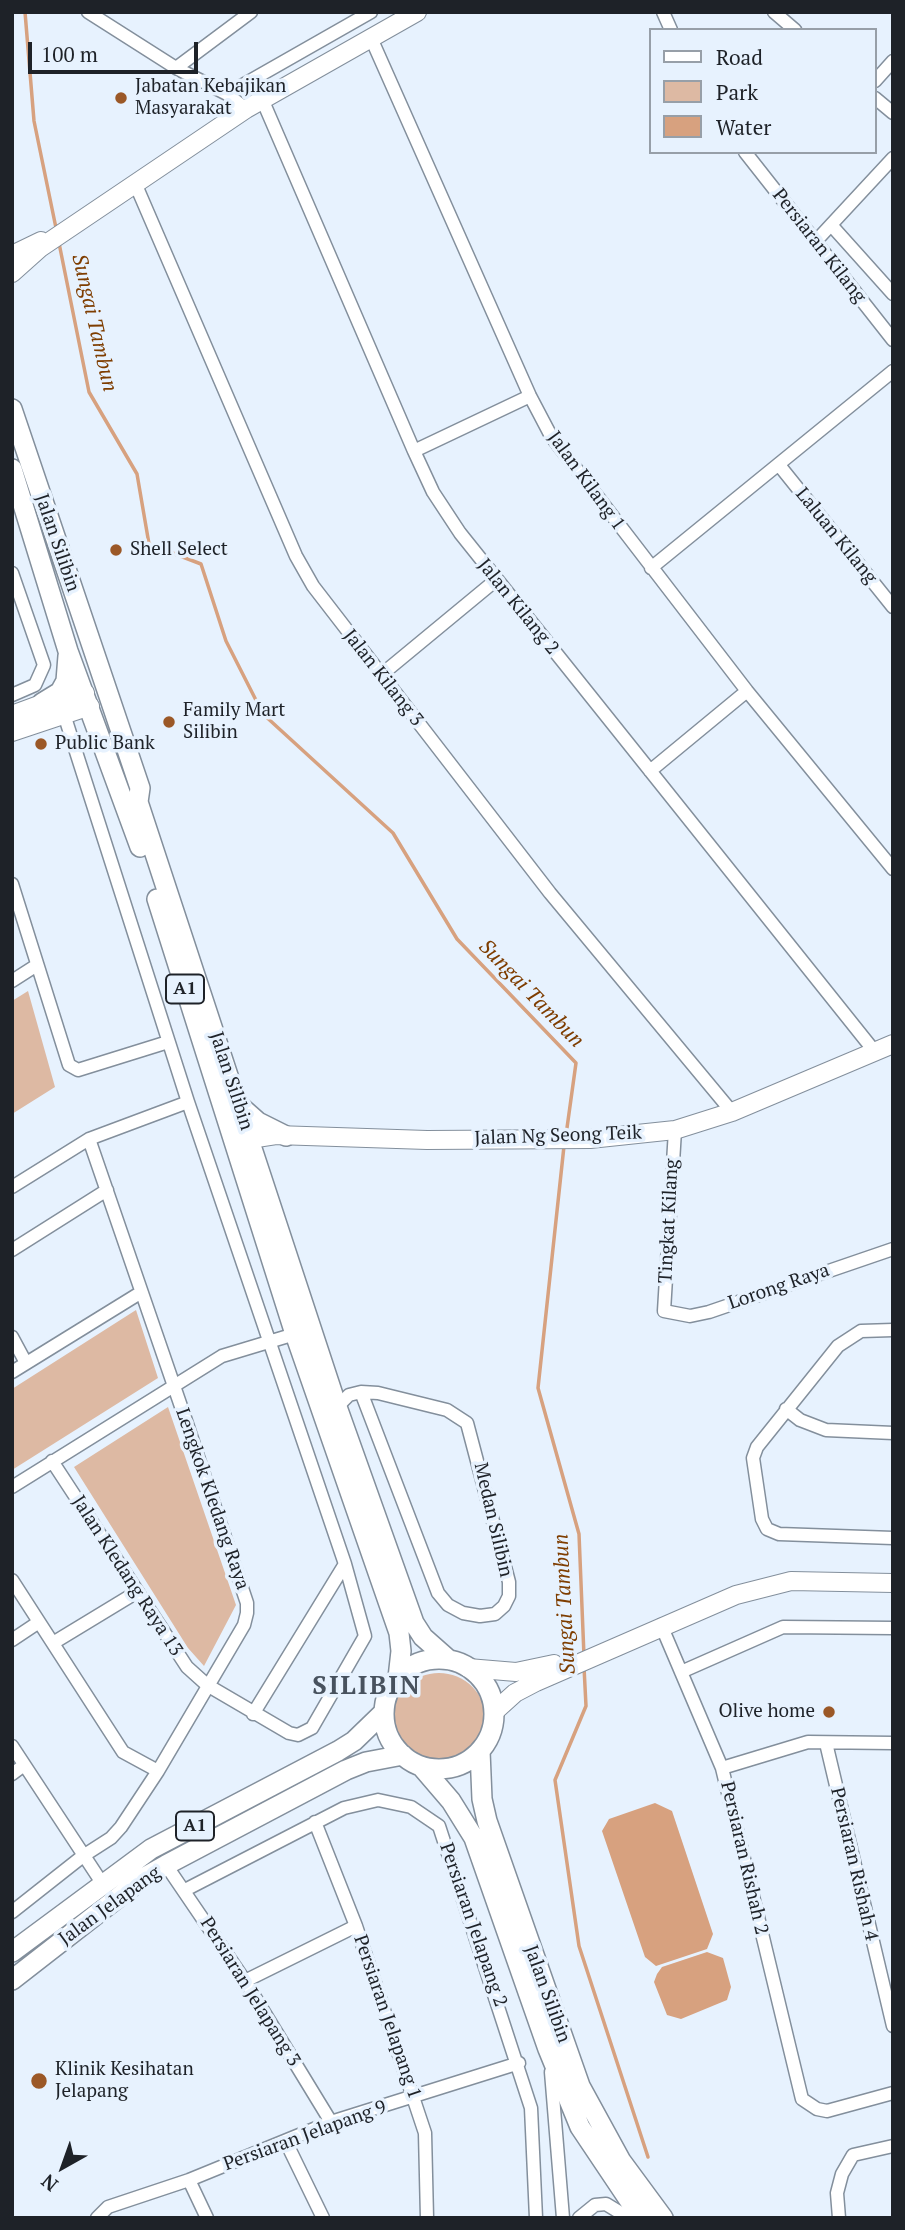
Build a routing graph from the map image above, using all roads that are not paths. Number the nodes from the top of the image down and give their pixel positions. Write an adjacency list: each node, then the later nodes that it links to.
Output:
1 (88, 12): 11 (street)
2 (251, 12): 11 (street)
3 (371, 12): 13 (street)
4 (417, 12): 9 (main road)
5 (663, 12): 7 (street)
6 (774, 12): 8 (street)
7 (670, 28)
8 (792, 28)
9 (371, 38): 15 (main road); 28 (street, Jalan Kilang 1)
10 (893, 61): 12 (street)
11 (176, 68): 13 (street)
12 (877, 79)
13 (227, 94): 15 (street)
14 (877, 100): 16 (street)
15 (254, 104): 19 (main road); 30 (street, Jalan Kilang 2)
16 (893, 113)
17 (747, 154): 21 (street, Persiaran Kilang)
18 (893, 158): 20 (street)
19 (133, 184): 22 (main road); 39 (street, Jalan Kilang 3)
20 (832, 226): 21 (street); 25 (street)
21 (816, 241): 26 (street, Persiaran Kilang)
22 (38, 246): 23 (main road); 24 (main road)
23 (12, 255)
24 (12, 273)
25 (893, 294)
26 (893, 340)
27 (893, 372): 31 (street)
28 (530, 396): 30 (street); 34 (street, Jalan Kilang 1)
29 (12, 409): 33 (main road, Jalan Silibin / A1)
30 (414, 451): 36 (street, Jalan Kilang 2)
31 (779, 465): 34 (street); 37 (street, Laluan Kilang)
32 (12, 469): 38 (main road, Jalan Silibin / A1)
33 (59, 549): 43 (main road); 48 (main road, Jalan Silibin / A1)
34 (651, 568): 40 (street, Jalan Kilang 1)
35 (12, 572): 42 (street)
36 (496, 580): 39 (street); 47 (street, Jalan Kilang 2)
37 (893, 607)
38 (68, 650): 42 (main road); 43 (main road, Jalan Silibin / A1)
39 (381, 675): 58 (street, Jalan Kilang 3)
40 (747, 691): 47 (street); 49 (street, Jalan Kilang 1)
41 (12, 695): 42 (street)
42 (45, 695): 43 (main road); 44 (main road); 45 (street)
43 (91, 698): 45 (main road); 48 (main road); 63 (main road, Jalan Silibin / A1)
44 (12, 715)
45 (64, 715): 46 (main road); 53 (street)
46 (12, 732)
47 (650, 771): 55 (street, Jalan Kilang 2)
48 (138, 802): 57 (main road, Jalan Silibin / A1)
49 (893, 869)
50 (12, 884): 51 (street)
51 (37, 965): 52 (street); 53 (street)
52 (12, 981)
53 (168, 1042): 56 (street)
54 (893, 1044): 55 (main road, Jalan Ng Seong Teik)
55 (875, 1052): 58 (main road, Jalan Ng Seong Teik)
56 (188, 1102): 61 (street); 75 (street)
57 (237, 1102): 60 (main road); 62 (main road, Jalan Silibin / A1)
58 (732, 1112): 59 (main road, Jalan Ng Seong Teik)
59 (675, 1130): 60 (main road, Jalan Ng Seong Teik); 71 (street, Tingkat Kilang)
60 (286, 1136): 62 (main road, Jalan Ng Seong Teik); 64 (main road)
61 (89, 1139): 65 (street); 66 (street, Lengkok Kledang Raya)
62 (250, 1139): 63 (main road); 64 (main road, Jalan Silibin / A1)
63 (240, 1165): 73 (main road, Jalan Silibin / A1)
64 (260, 1172): 70 (main road, Jalan Silibin / A1)
65 (12, 1186)
66 (107, 1190): 68 (street); 69 (street, Lengkok Kledang Raya)
67 (893, 1248): 71 (street, Lorong Raya)
68 (12, 1250)
69 (140, 1293): 76 (street); 78 (street, Lengkok Kledang Raya)
70 (303, 1305): 73 (main road); 79 (main road, Jalan Silibin / A1)
71 (664, 1311)
72 (893, 1329): 80 (street)
73 (295, 1334): 75 (street); 79 (main road); 81 (main road, Jalan Silibin / A1)
74 (12, 1338): 76 (street)
75 (271, 1340): 78 (street); 86 (street)
76 (26, 1363): 77 (street)
77 (12, 1372)
78 (173, 1386): 83 (street); 100 (street, Lengkok Kledang Raya)
79 (342, 1396): 79 (street, Medan Silibin); 81 (main road); 95 (main road, Jalan Silibin / A1)
80 (786, 1409): 82 (street); 85 (street)
81 (329, 1430): 99 (main road, Jalan Silibin / A1)
82 (893, 1433)
83 (52, 1461): 84 (street); 89 (street, Jalan Kledang Raya 13)
84 (12, 1487)
85 (893, 1538)
86 (345, 1564): 103 (street); 103 (street)
87 (12, 1580): 90 (street)
88 (893, 1583): 91 (main road)
89 (137, 1592): 94 (street); 100 (street, Jalan Kledang Raya 13)
90 (40, 1622): 93 (street); 94 (street)
91 (661, 1625): 97 (main road); 98 (street, Persiaran Rishah 2)
92 (893, 1628): 98 (street)
93 (12, 1640)
94 (53, 1643): 112 (street)
95 (449, 1660): 96 (main road, A1); 99 (main road)
96 (468, 1668): 97 (main road); 102 (main road, A1)
97 (549, 1671): 102 (main road)
98 (681, 1672): 111 (street, Persiaran Rishah 2)
99 (398, 1678): 101 (main road, A1)
100 (207, 1685): 103 (street); 112 (street, Lengkok Kledang Raya)
101 (384, 1712): 108 (main road); 117 (main road, Jalan Jelapang / A1)
102 (494, 1712): 107 (main road)
103 (253, 1714)
104 (826, 1743): 105 (street); 111 (street); 124 (street, Persiaran Rishah 4)
105 (893, 1743)
106 (12, 1746): 109 (street)
107 (480, 1751): 110 (main road); 142 (main road, Jalan Silibin)
108 (403, 1755): 110 (main road); 116 (main road, Jalan Jelapang / A1)
109 (24, 1765): 113 (street); 115 (street)
110 (421, 1766): 125 (main road, Jalan Silibin)
111 (722, 1768): 127 (street, Persiaran Rishah 2)
112 (158, 1771): 115 (street, Lengkok Kledang Raya)
113 (12, 1774)
114 (315, 1822): 118 (street, Persiaran Jelapang 2); 120 (street, Persiaran Jelapang 1); 126 (street, Persiaran Jelapang 2)
115 (83, 1856): 117 (street); 119 (street, Lengkok Kledang Raya)
116 (166, 1865): 118 (street, Persiaran Jelapang 3); 122 (main road, Jalan Jelapang / A1)
117 (102, 1883): 121 (main road, Jalan Jelapang / A1)
118 (186, 1890): 123 (street, Persiaran Jelapang 3)
119 (12, 1912)
120 (356, 1926): 123 (street); 128 (street, Persiaran Jelapang 1)
121 (12, 1952)
122 (12, 1980)
123 (245, 1981): 129 (street, Persiaran Jelapang 3)
124 (893, 2026)
125 (548, 2049): 138 (street, Jalan Silibin); 141 (main road, Jalan Silibin)
126 (519, 2063): 128 (street, Persiaran Jelapang 9); 137 (street, Persiaran Jelapang 2)
127 (893, 2093)
128 (414, 2097): 129 (street, Persiaran Jelapang 9); 136 (street, Persiaran Jelapang 1)
129 (331, 2122): 130 (street, Persiaran Jelapang 9)
130 (286, 2142): 132 (street, Persiaran Jelapang 9); 135 (street)
131 (893, 2146): 143 (street)
132 (189, 2180): 133 (street, Persiaran Jelapang 9); 134 (street)
133 (97, 2218)
134 (206, 2218)
135 (323, 2218)
136 (426, 2218)
137 (536, 2218)
138 (563, 2218)
139 (579, 2218): 140 (street)
140 (629, 2218)
141 (641, 2218)
142 (663, 2218)
143 (839, 2218)

